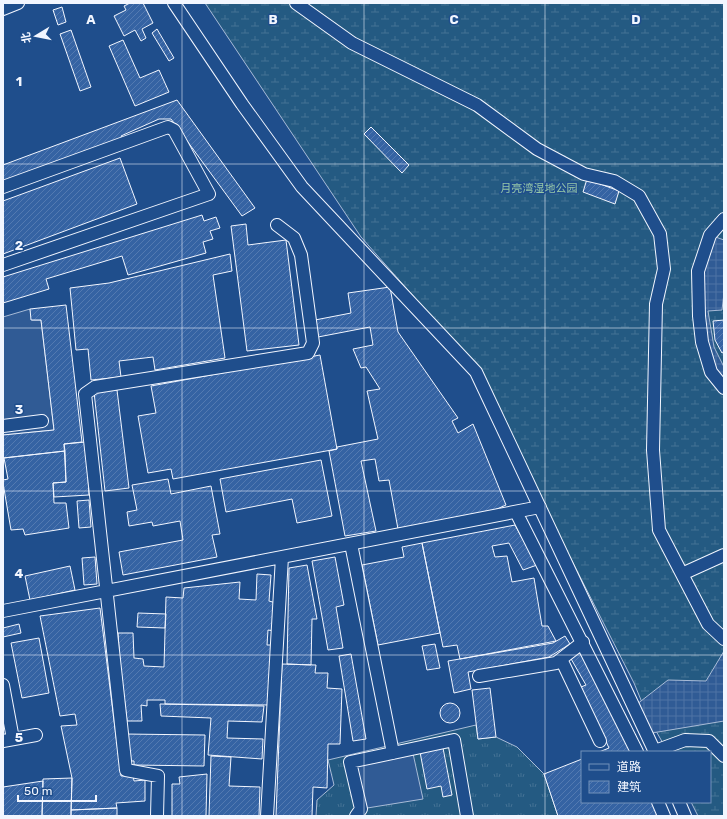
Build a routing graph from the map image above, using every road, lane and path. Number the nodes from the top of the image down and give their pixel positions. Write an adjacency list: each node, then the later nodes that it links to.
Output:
1 (18, 3): 4 (street)
2 (174, 3): 12 (street)
3 (296, 3): 17 (street)
4 (3, 9)
5 (3, 187): 8 (street)
6 (724, 219): 9 (street)
7 (277, 225): 18 (street)
8 (3, 265)
9 (724, 388)
10 (42, 421): 11 (street)
11 (3, 426)
12 (540, 507): 13 (street); 29 (street)
13 (516, 512): 14 (street); 21 (street)
14 (351, 544): 16 (street); 31 (street)
15 (724, 555): 17 (street)
16 (282, 557): 18 (street); 36 (street)
17 (682, 574): 20 (street)
18 (106, 591): 19 (street); 35 (street)
19 (3, 611)
20 (724, 639)
21 (582, 642): 22 (street); 28 (street)
22 (561, 659): 23 (street); 27 (street)
23 (479, 676)
24 (3, 685): 26 (street)
25 (36, 736): 26 (street)
26 (8, 740)
27 (600, 741)
28 (636, 751)
29 (655, 751)
30 (658, 751): 32 (street)
31 (393, 753): 37 (street); 38 (street)
32 (724, 756)
33 (658, 803): 39 (street)
34 (680, 803): 40 (street)
35 (157, 816)
36 (267, 816)
37 (356, 816)
38 (467, 816)
39 (664, 816)
40 (686, 816)

